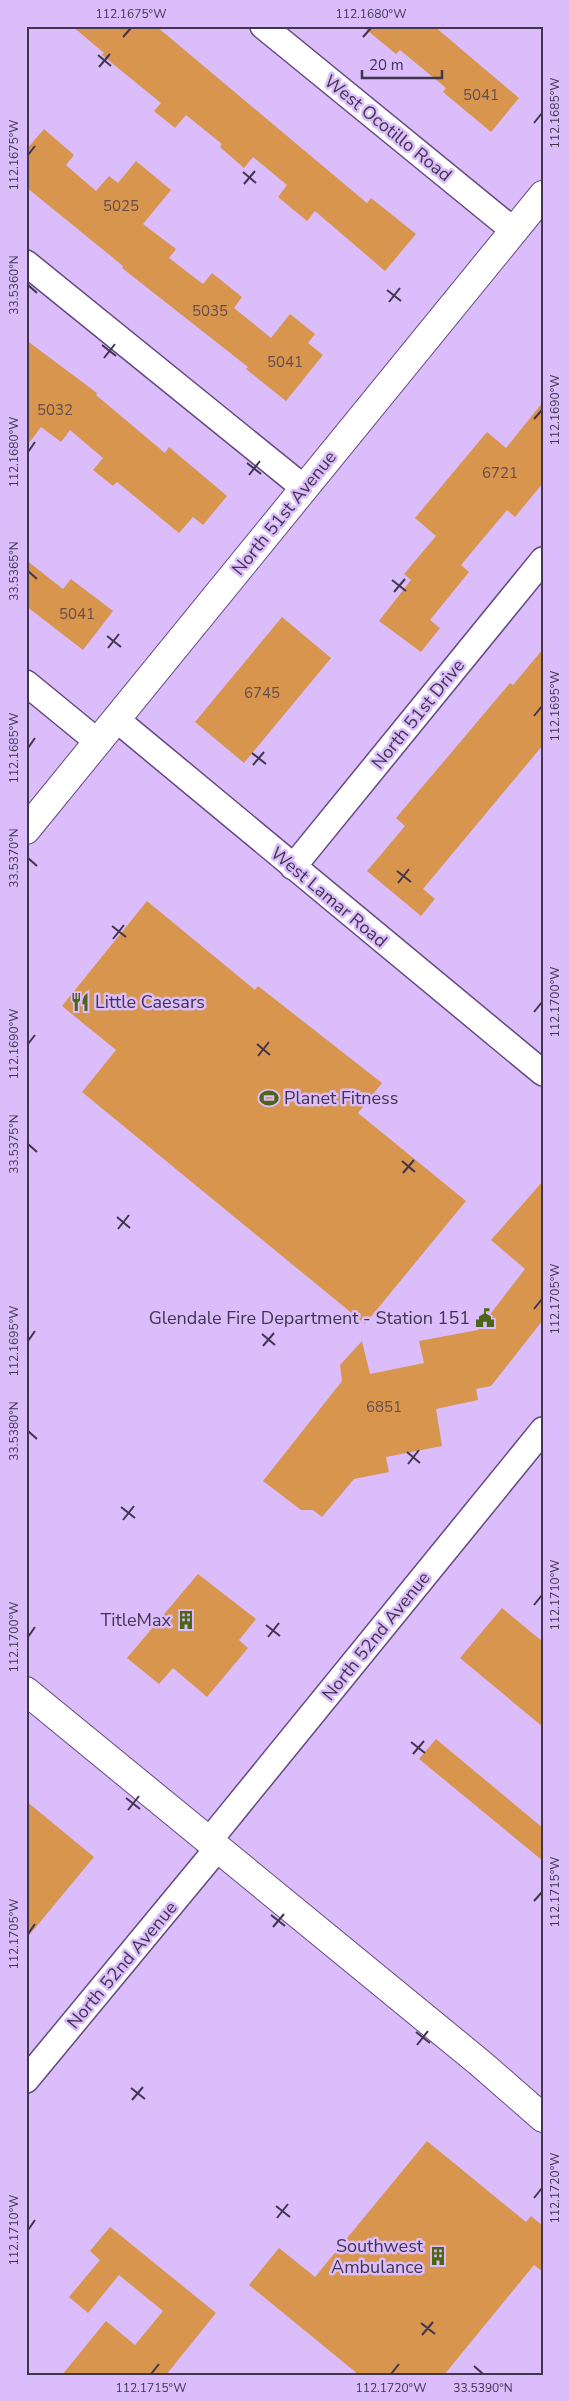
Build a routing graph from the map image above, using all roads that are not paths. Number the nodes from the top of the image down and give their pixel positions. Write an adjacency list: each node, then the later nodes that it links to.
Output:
1 (263, 26): 3 (street, West Ocotillo Road)
2 (543, 195): 3 (main road, North 51st Avenue)
3 (513, 230): 5 (main road, North 51st Avenue)
4 (26, 263): 5 (street)
5 (304, 488): 8 (main road, North 51st Avenue)
6 (543, 560): 11 (street, North 51st Drive)
7 (26, 683): 9 (street)
8 (116, 720): 9 (main road, North 51st Avenue); 11 (street, West Lamar Road)
9 (98, 742): 10 (main road, North 51st Avenue)
10 (26, 830)
11 (293, 866): 12 (street, West Lamar Road)
12 (543, 1073)
13 (543, 1430): 15 (street, North 52nd Avenue)
14 (26, 1691): 15 (main road)
15 (213, 1845): 16 (street, North 52nd Avenue); 17 (main road)
16 (26, 2080)
17 (543, 2118)

